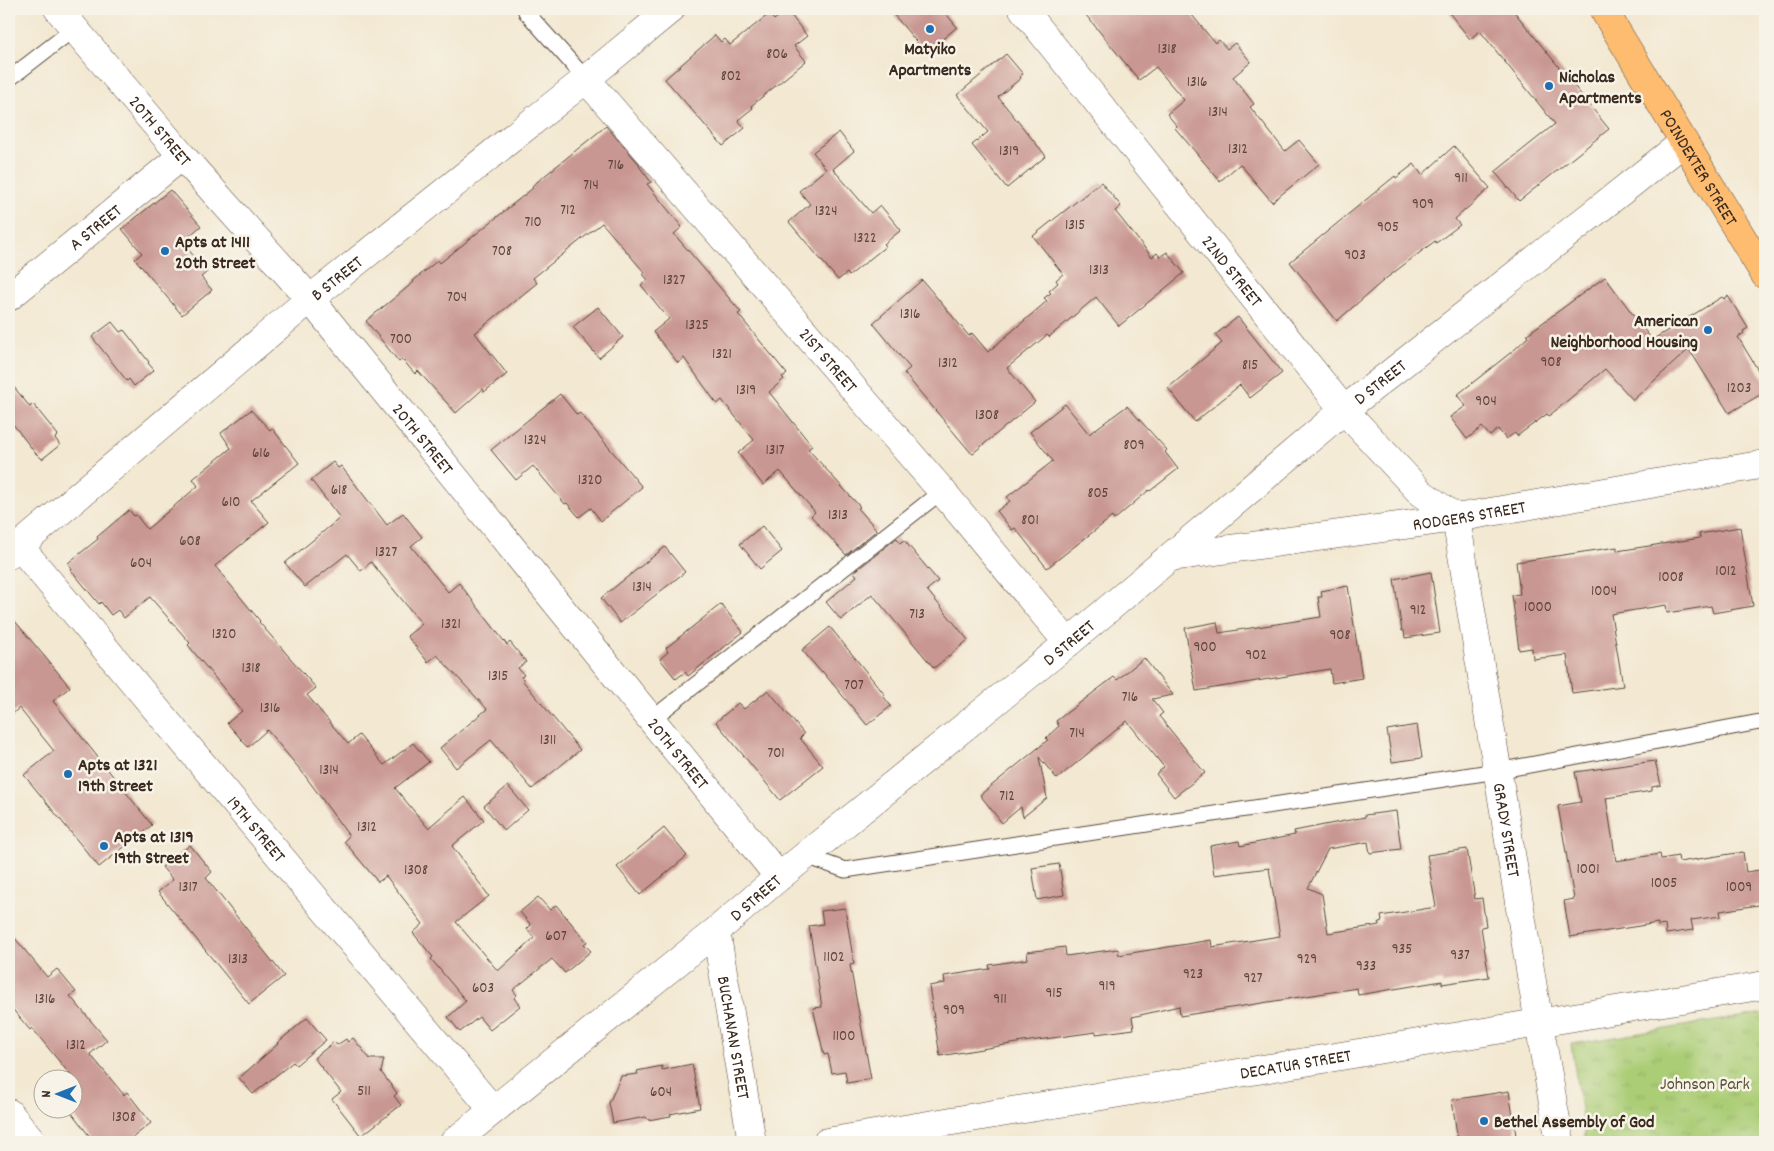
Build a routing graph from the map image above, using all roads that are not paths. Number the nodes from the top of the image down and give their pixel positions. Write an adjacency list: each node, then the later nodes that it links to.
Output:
1 (671, 9): 7 (street, B STREET)
2 (1024, 9): 13 (street, 22ND STREET)
3 (1603, 9): 8 (main road, POINDEXTER STREET)
4 (526, 10): 7 (lane)
5 (66, 18): 6 (lane); 9 (street, 20TH STREET)
6 (9, 79)
7 (586, 79): 12 (street, B STREET); 15 (street, 21ST STREET)
8 (1684, 142): 10 (main road, POINDEXTER STREET); 13 (street, D STREET)
9 (182, 156): 11 (street, A STREET); 12 (street, 20TH STREET)
10 (1765, 275)
11 (9, 297)
12 (310, 298): 17 (street, B STREET); 20 (street, 20TH STREET)
13 (1344, 410): 16 (street, 22ND STREET); 18 (street, D STREET)
14 (1765, 464): 16 (street, RODGERS STREET)
15 (942, 491): 19 (street, 21ST STREET); 20 (lane)
16 (1456, 518): 18 (street, RODGERS STREET); 22 (street, GRADY STREET)
17 (14, 551): 28 (street, 19TH STREET)
18 (1172, 557): 19 (street, D STREET)
19 (1068, 643): 23 (street, D STREET)
20 (652, 719): 24 (street, 20TH STREET)
21 (1765, 721): 22 (lane)
22 (1497, 772): 23 (lane); 27 (street, GRADY STREET)
23 (806, 856): 24 (street, D STREET)
24 (779, 877): 25 (street, D STREET)
25 (716, 931): 28 (street, D STREET); 32 (street, BUCHANAN STREET)
26 (1765, 985): 27 (street, DECATUR STREET)
27 (1539, 1024): 33 (street, DECATUR STREET); 34 (street, GRADY STREET)
28 (493, 1110): 31 (street, D STREET)
29 (9, 1113): 30 (street)
30 (33, 1142)
31 (454, 1142)
32 (752, 1142)
33 (827, 1142)
34 (1560, 1142)

